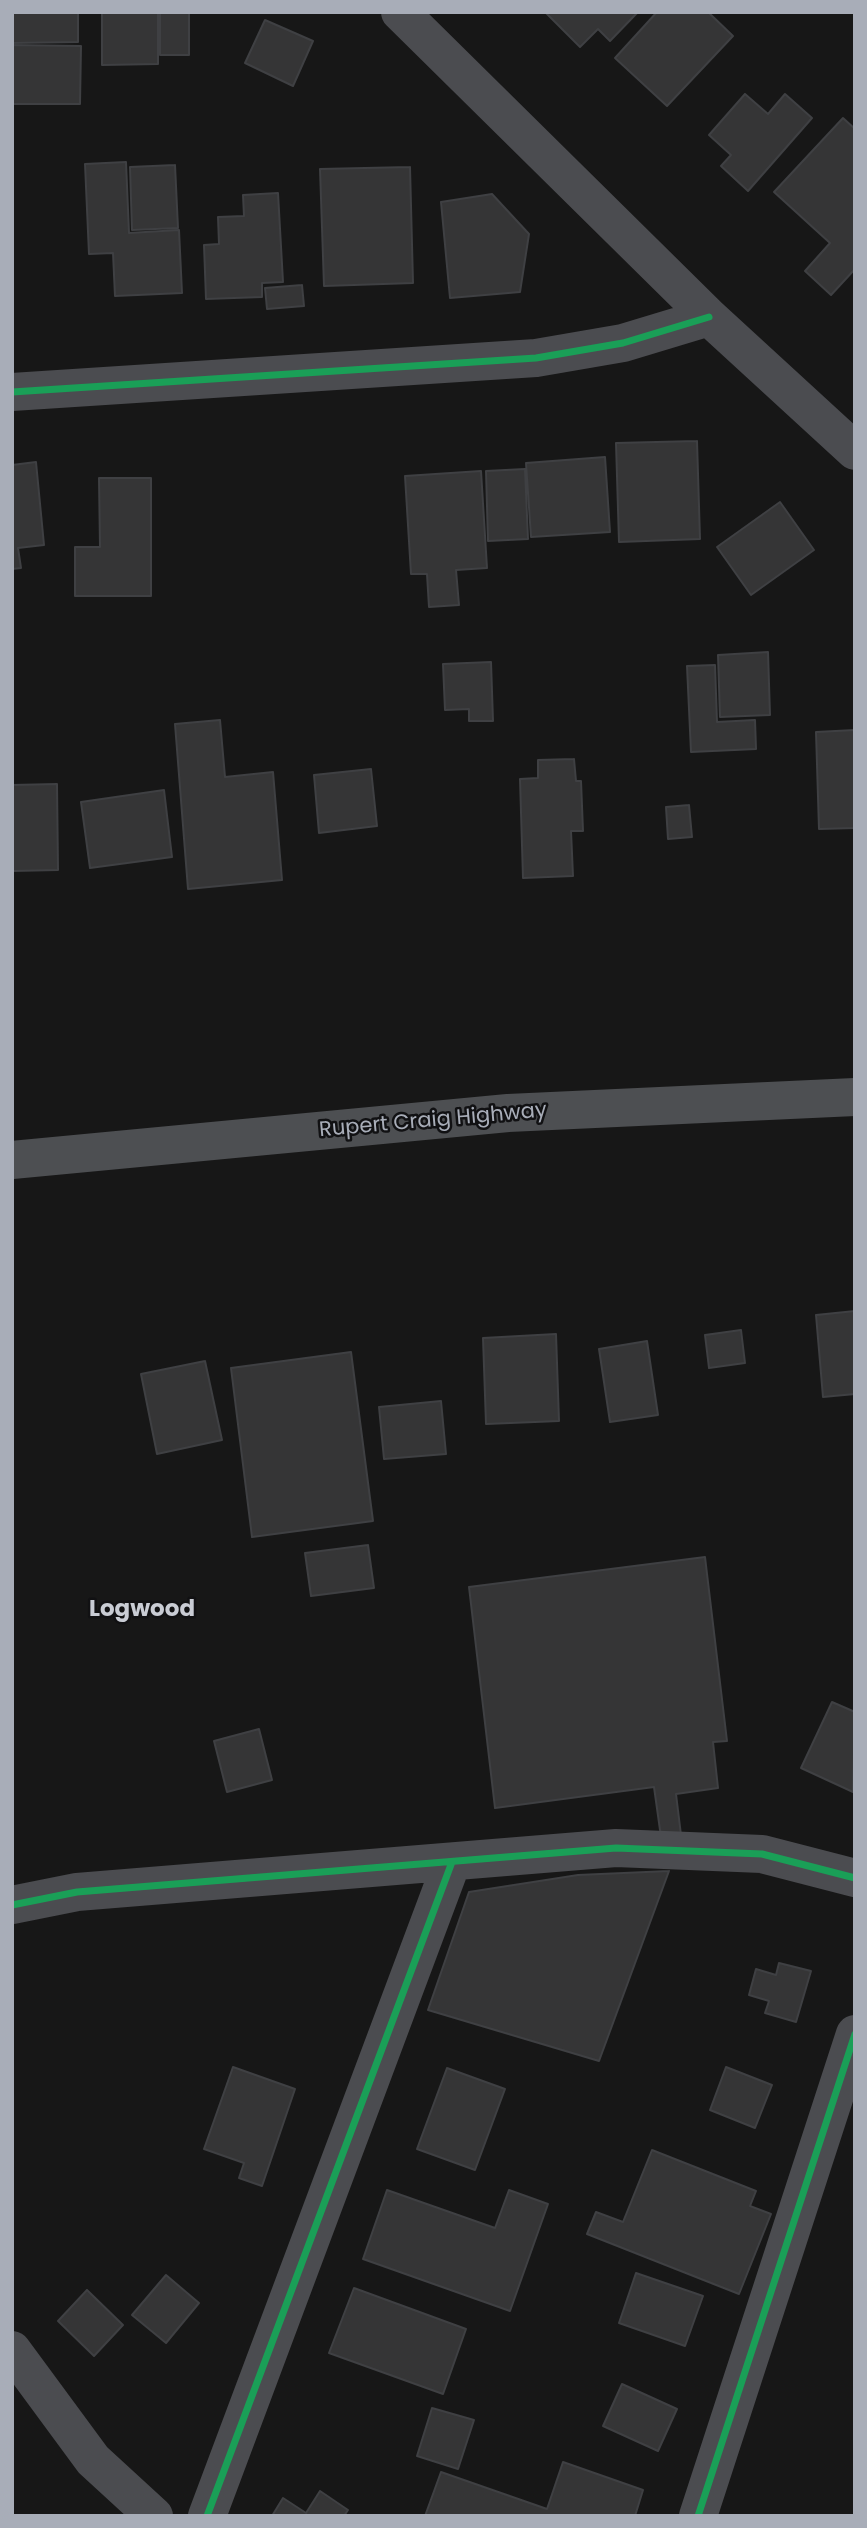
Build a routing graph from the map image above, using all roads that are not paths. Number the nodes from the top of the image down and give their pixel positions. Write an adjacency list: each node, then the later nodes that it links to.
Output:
1 (400, 12): 2 (street)
2 (709, 317): 3 (street); 4 (street)
3 (12, 392)
4 (855, 451)
5 (855, 1097): 6 (main road, Rupert Craig Highway)
6 (12, 1160)
7 (452, 1861): 8 (street); 9 (street); 13 (street)
8 (855, 1878)
9 (12, 1905)
10 (855, 2034): 14 (street)
11 (12, 2350): 12 (street)
12 (154, 2516)
13 (207, 2516)
14 (698, 2516)

